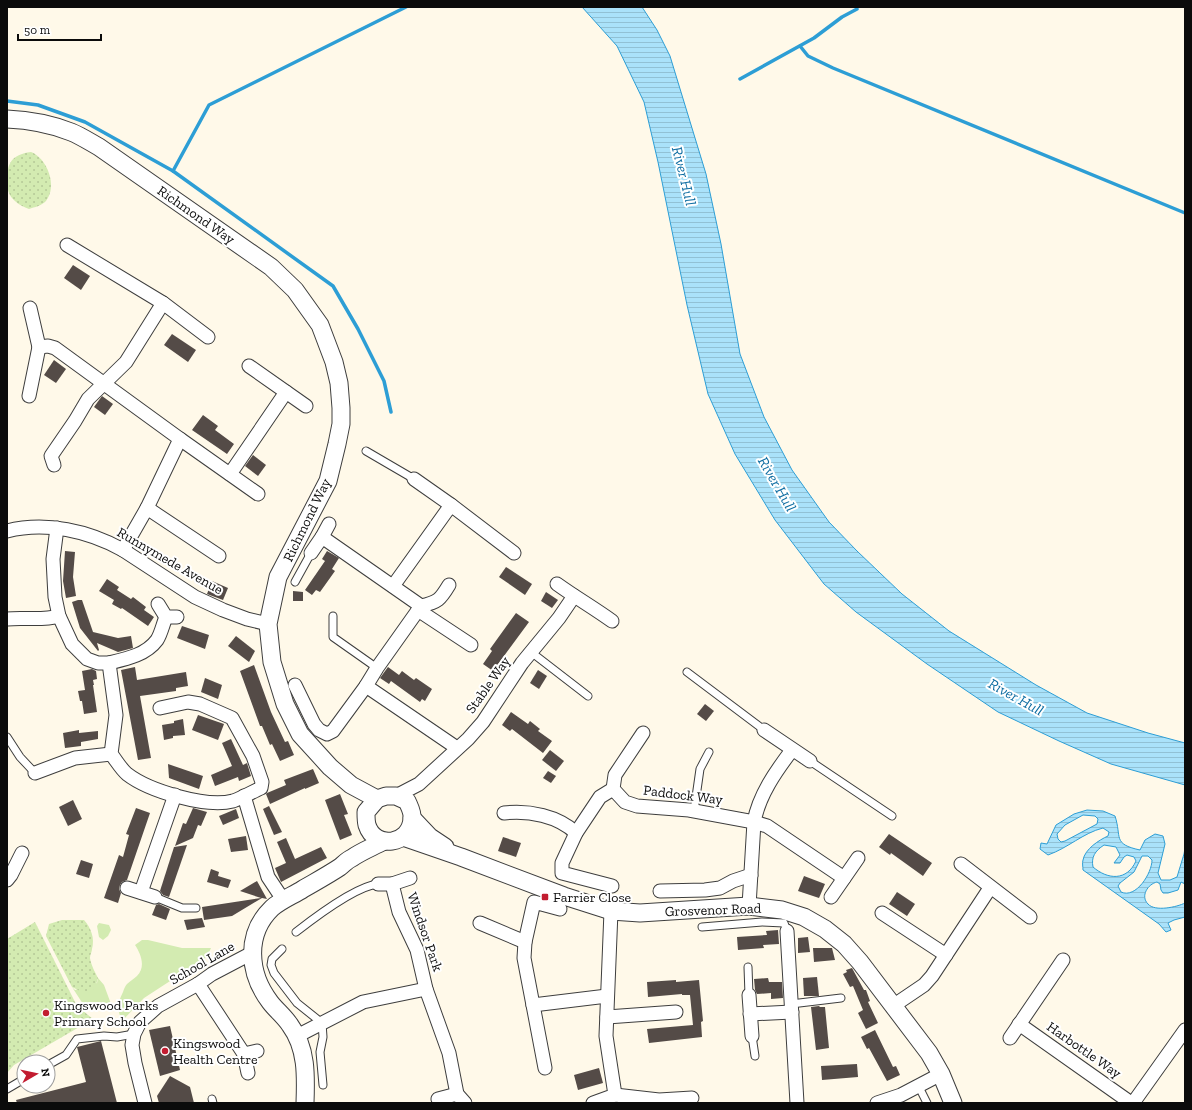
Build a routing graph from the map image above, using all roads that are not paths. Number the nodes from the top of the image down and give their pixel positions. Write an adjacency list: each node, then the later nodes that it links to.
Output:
1 (7, 119): 39 (street, Richmond Way)
2 (67, 245): 3 (street)
3 (163, 303): 5 (street); 8 (street)
4 (30, 308): 6 (street)
5 (208, 337)
6 (38, 347): 8 (street); 10 (street)
7 (249, 366): 9 (street)
8 (104, 384): 12 (street); 14 (street)
9 (286, 392): 11 (street); 15 (street)
10 (29, 396)
11 (306, 406)
12 (180, 439): 15 (street); 19 (street)
13 (366, 451): 16 (lane)
14 (54, 465)
15 (230, 474): 17 (street)
16 (414, 479): 18 (street)
17 (258, 494)
18 (451, 505): 26 (street); 31 (street)
19 (147, 508): 24 (street); 27 (street)
20 (329, 524): 23 (street)
21 (56, 528): 22 (street, Runnymede Avenue); 24 (street, Runnymede Avenue); 35 (street)
22 (7, 531)
23 (322, 537): 25 (street); 31 (street)
24 (123, 550): 39 (street, Runnymede Avenue)
25 (311, 553): 28 (lane)
26 (514, 553)
27 (219, 556)
28 (295, 582)
29 (557, 584): 32 (street)
30 (449, 585): 34 (street)
31 (393, 586): 34 (street)
32 (574, 596): 38 (street); 41 (street, Stable Way)
33 (158, 604): 42 (street)
34 (419, 608): 40 (street); 43 (street)
35 (59, 616): 37 (street); 42 (street)
36 (333, 616): 43 (lane)
37 (7, 619)
38 (612, 621)
39 (268, 624): 64 (street, Richmond Way)
40 (471, 645)
41 (531, 652): 47 (lane); 52 (street, Stable Way)
42 (109, 663): 55 (street)
43 (377, 668): 46 (street)
44 (687, 672): 49 (lane)
45 (295, 685): 46 (street)
46 (366, 686): 52 (street)
47 (588, 696)
48 (160, 708): 61 (street)
49 (764, 730): 53 (street)
50 (643, 733): 59 (street)
51 (7, 737): 57 (lane)
52 (457, 748): 58 (street, Stable Way)
53 (792, 750): 56 (street); 68 (street)
54 (709, 752): 63 (lane)
55 (111, 754): 57 (street); 60 (street)
56 (810, 762): 67 (lane)
57 (35, 773)
58 (419, 784): 62 (street, Stable Way); 66 (street)
59 (613, 789): 63 (street, Paddock Way); 69 (street)
60 (175, 795): 61 (street); 87 (street)
61 (244, 796): 90 (street)
62 (396, 796): 64 (street); 66 (street)
63 (694, 811): 68 (street, Paddock Way)
64 (370, 812): 71 (street); 74 (street)
65 (504, 813): 69 (street)
66 (412, 815): 70 (street); 73 (street, Grosvenor Road)
67 (892, 816)
68 (754, 822): 77 (street); 79 (street, Paddock Way)
69 (576, 833): 83 (street)
70 (403, 837): 71 (street); 73 (street, Grosvenor Road)
71 (384, 841): 74 (street)
72 (22, 853): 80 (street)
73 (461, 857): 94 (street, Grosvenor Road)
74 (351, 858): 90 (street)
75 (858, 858): 79 (street)
76 (961, 864): 85 (street)
77 (751, 875): 86 (street); 91 (street)
78 (410, 878): 82 (street, Windsor Park)
79 (844, 878): 88 (street)
80 (7, 880)
81 (378, 884): 82 (street, Windsor Park); 100 (lane)
82 (392, 884): 108 (street, Windsor Park)
83 (612, 886)
84 (127, 888): 87 (street)
85 (990, 888): 96 (street); 104 (street)
86 (660, 891)
87 (141, 892): 89 (street)
88 (831, 897)
89 (155, 898): 92 (lane)
90 (284, 900): 103 (street)
91 (750, 906): 94 (street, Grosvenor Road); 113 (street, Grosvenor Road)
92 (196, 908)
93 (560, 909): 101 (street)
94 (611, 911): 110 (street)
95 (882, 913): 104 (street)
96 (1030, 917)
97 (480, 923): 101 (street)
98 (702, 927): 99 (lane)
99 (787, 931): 114 (street)
100 (296, 932)
101 (525, 942): 112 (street)
102 (282, 949): 118 (lane)
103 (252, 952): 107 (street, School Lane); 122 (street)
104 (946, 955): 113 (street)
105 (1062, 960): 119 (street)
106 (748, 967): 109 (lane)
107 (198, 984): 121 (street, School Lane); 126 (street)
108 (426, 989): 118 (street, Windsor Park); 139 (street, Windsor Park)
109 (749, 995): 116 (street)
110 (607, 996): 112 (street); 117 (street)
111 (841, 998): 114 (lane)
112 (533, 1005): 129 (street)
113 (894, 1006): 131 (street, Grosvenor Road)
114 (791, 1008): 116 (street); 143 (street)
115 (676, 1012): 117 (street)
116 (750, 1014): 123 (street)
117 (607, 1017): 136 (street)
118 (322, 1023): 122 (street, Windsor Park); 133 (lane)
119 (1019, 1024): 124 (street); 147 (street, Harbottle Way)
120 (1185, 1030): 147 (street)
121 (134, 1034): 128 (lane); 140 (street)
122 (297, 1036): 141 (street)
123 (752, 1036): 127 (lane)
124 (1010, 1038)
125 (257, 1051): 126 (street)
126 (244, 1054): 130 (street)
127 (754, 1056)
128 (56, 1061)
129 (545, 1068)
130 (248, 1072)
131 (942, 1074): 134 (street); 146 (street, Grosvenor Road)
132 (16, 1085): 135 (lane)
133 (323, 1085)
134 (919, 1086): 144 (street); 145 (lane)
135 (7, 1090)
136 (615, 1095): 137 (street); 142 (street)
137 (692, 1098)
138 (438, 1099): 139 (street)
139 (461, 1099)
140 (145, 1103)
141 (305, 1103)
142 (593, 1103)
143 (797, 1103)
144 (876, 1103)
145 (927, 1103)
146 (953, 1103)
147 (1132, 1103)

